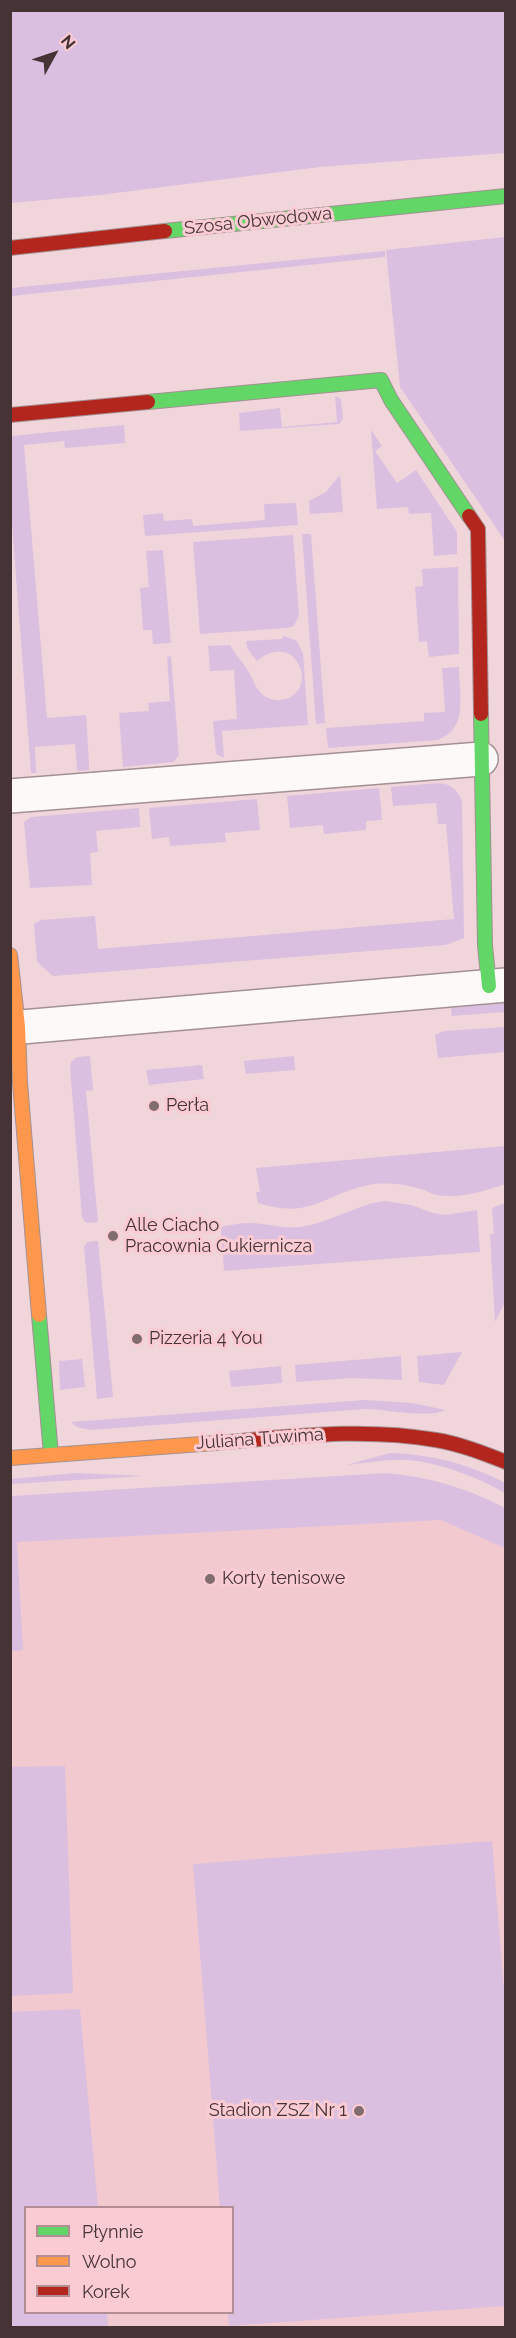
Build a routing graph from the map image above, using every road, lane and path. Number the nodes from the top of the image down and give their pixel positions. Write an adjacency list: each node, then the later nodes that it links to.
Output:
1 (506, 196): 2 (street, Szosa Obwodowa)
2 (10, 248)
3 (10, 415): 4 (street)
4 (481, 759): 5 (street); 7 (street)
5 (10, 796)
6 (10, 955): 8 (street)
7 (497, 985): 8 (street)
8 (14, 1028): 9 (street)
9 (51, 1455): 10 (street, Juliana Tuwima); 11 (street, Juliana Tuwima)
10 (10, 1458)
11 (506, 1462)

